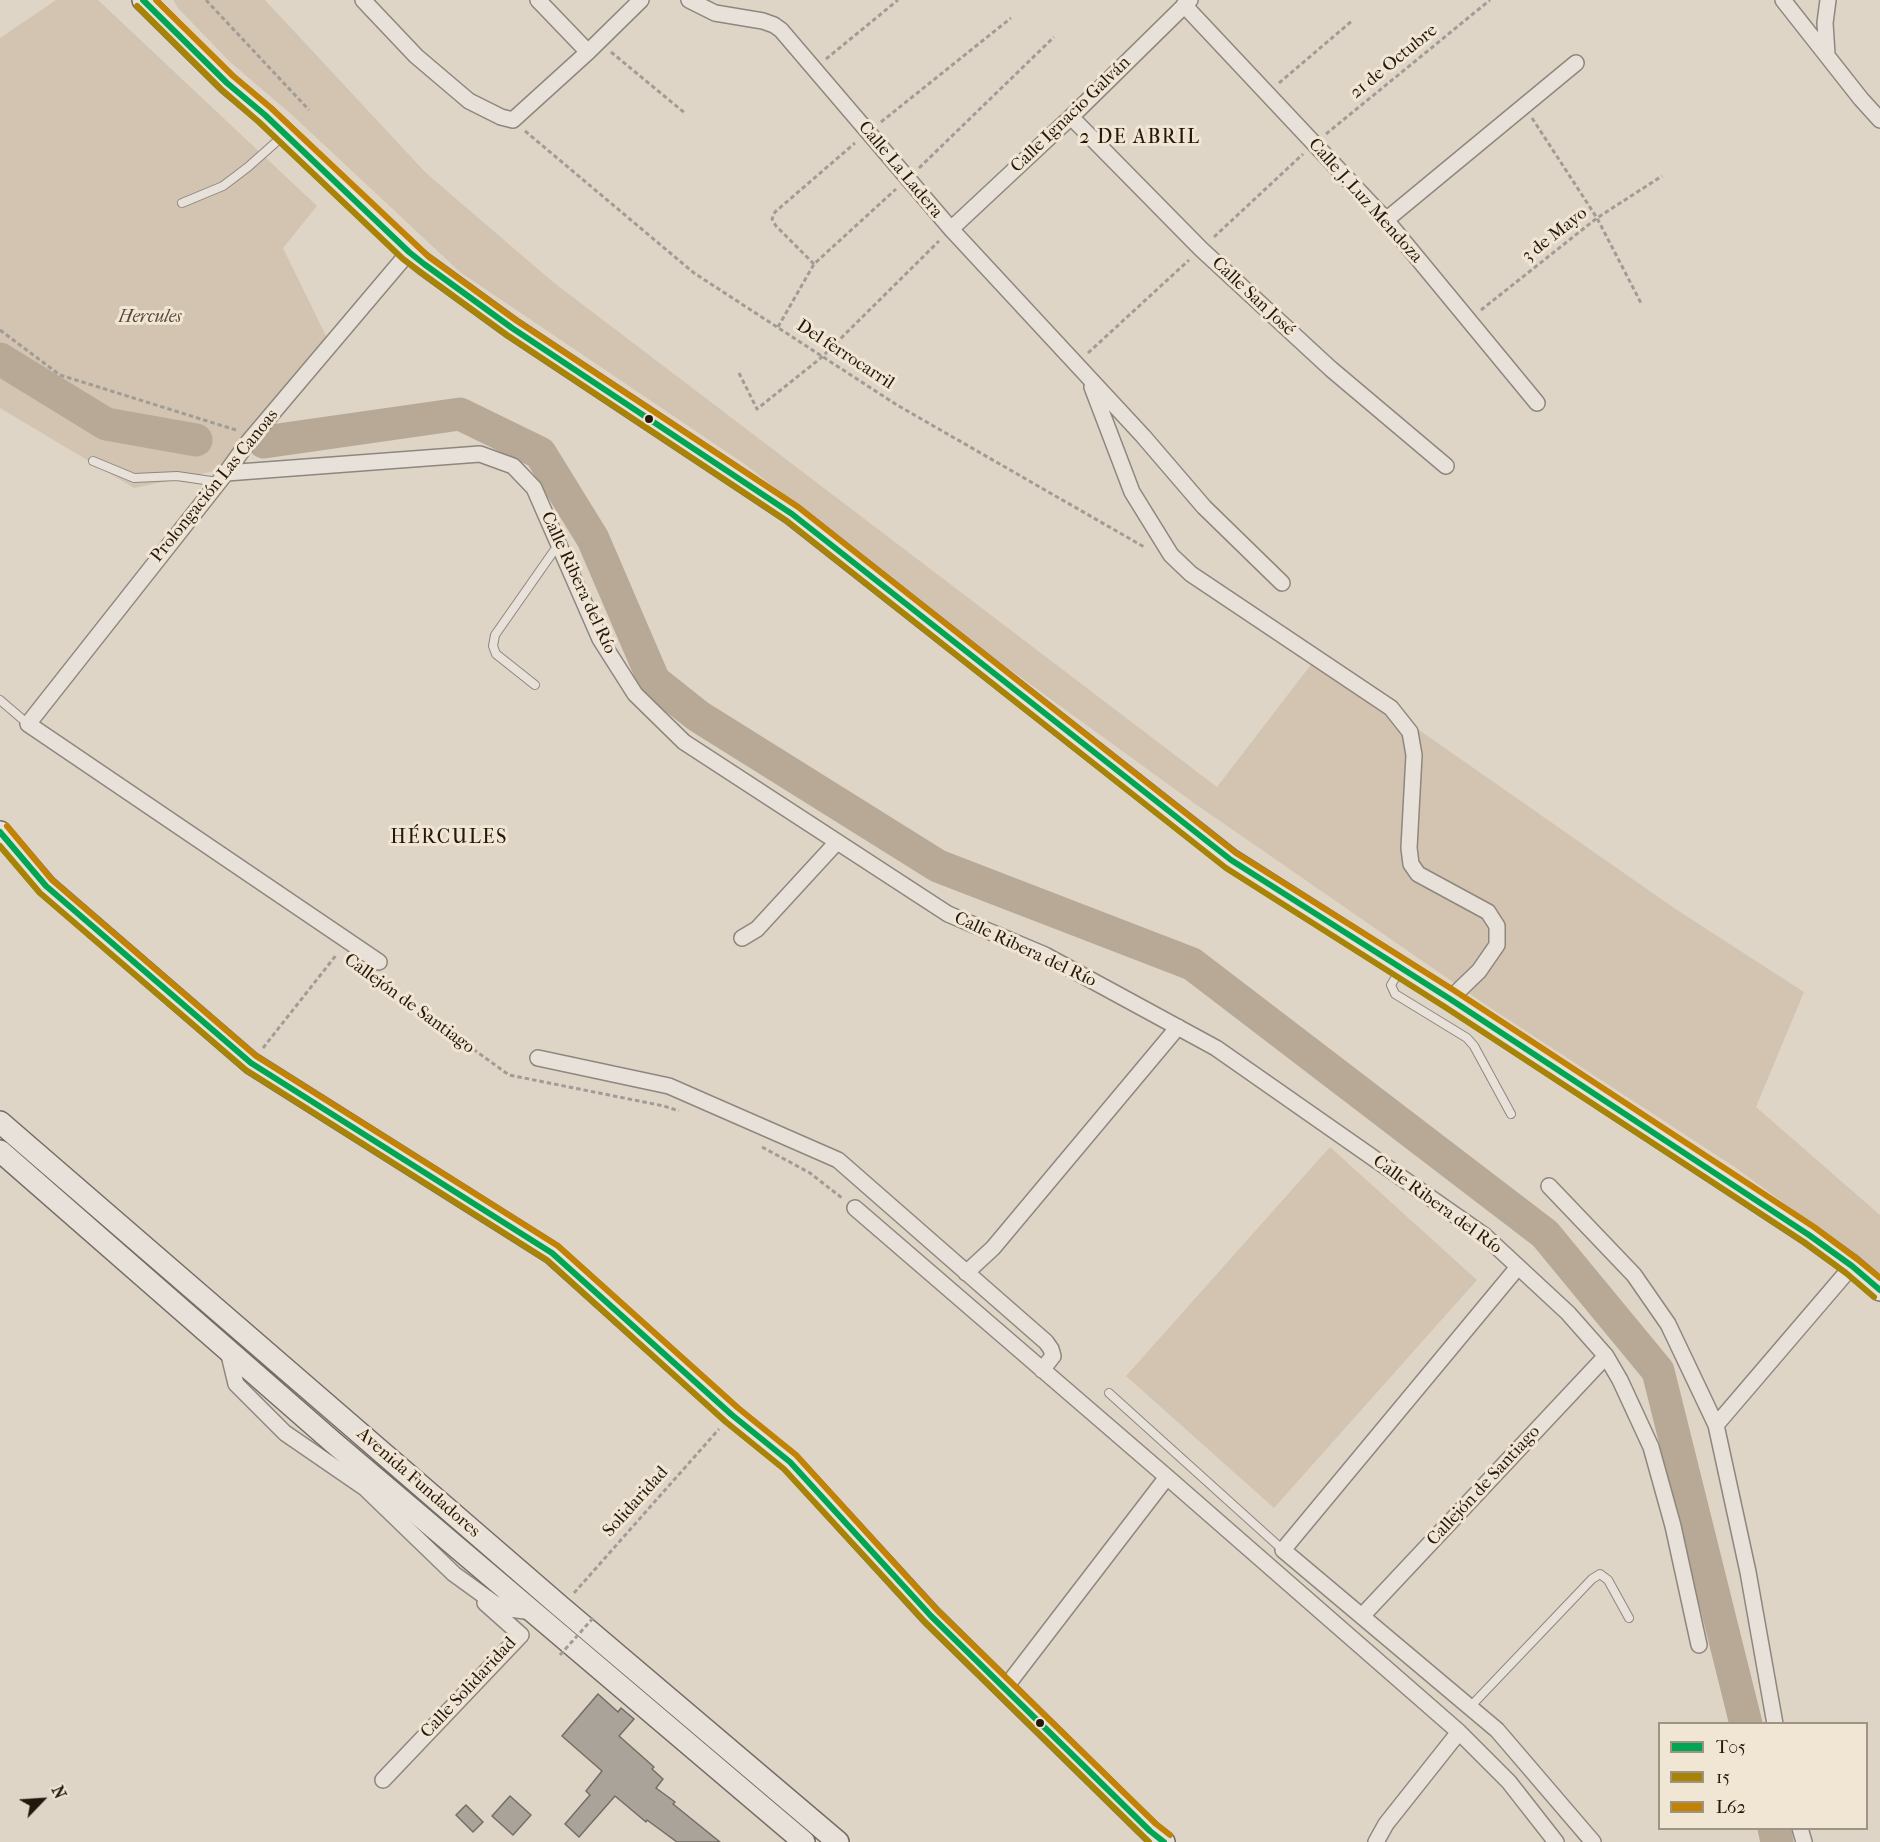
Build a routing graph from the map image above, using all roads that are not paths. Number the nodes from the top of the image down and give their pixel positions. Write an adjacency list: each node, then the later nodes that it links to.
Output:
1 (143, 0): 14 (street)
2 (363, 0): 9 (street)
3 (538, 0): 9 (street)
4 (641, 0): 9 (street)
5 (689, 0): 17 (street, Calle La Ladera)
6 (1783, 0): 10 (street)
7 (1828, 0): 10 (street)
8 (1187, 3): 12 (street, Calle Ignacio Galván); 16 (street, Calle J. Luz Mendoza)
9 (593, 47)
10 (1827, 54): 13 (street)
11 (1576, 63): 16 (street)
12 (1071, 117): 17 (street, Calle Ignacio Galván); 22 (street, Calle San José)
13 (1880, 120)
14 (285, 134): 15 (lane); 18 (street)
15 (182, 202)
16 (1386, 220): 20 (street, Calle J. Luz Mendoza)
17 (951, 230): 19 (street, Calle La Ladera)
18 (409, 252): 23 (street, Prolongación Las Canoas); 33 (street)
19 (1089, 378): 25 (street, Calle La Ladera); 34 (street, Calle La Ladera)
20 (1537, 403)
21 (93, 461): 23 (lane)
22 (1446, 466)
23 (222, 478): 24 (street, Calle Ribera del Río); 28 (street, Prolongación Las Canoas)
24 (559, 543): 26 (lane); 30 (street, Calle Ribera del Río)
25 (1282, 582)
26 (535, 685)
27 (0, 700): 28 (lane, Callejón de Santiago)
28 (28, 724): 32 (street, Callejón de Santiago)
29 (0, 832): 58 (street)
30 (837, 842): 31 (street); 35 (street, Calle Ribera del Río)
31 (742, 938)
32 (379, 962)
33 (1401, 969): 34 (street); 37 (lane)
34 (1450, 999): 42 (street)
35 (1178, 1027): 43 (street, Calle Ribera del Río); 44 (street)
36 (538, 1058): 44 (street)
37 (1511, 1114)
38 (0, 1122): 64 (street, Avenida Fundadores)
39 (0, 1151): 46 (street, Avenida Fundadores)
40 (1549, 1186): 50 (street)
41 (855, 1208): 48 (street)
42 (1852, 1266): 45 (street); 50 (street)
43 (1518, 1267): 47 (street, Calle Ribera del Río); 52 (street)
44 (966, 1273): 48 (street)
45 (1880, 1290)
46 (228, 1351): 53 (street); 54 (street, Avenida Fundadores)
47 (1606, 1356): 55 (street, Callejón de Santiago); 57 (street, Calle Ribera del Río)
48 (1042, 1370): 51 (street)
49 (1109, 1393): 52 (lane)
50 (1716, 1425): 60 (street)
51 (1167, 1477): 58 (street); 61 (street)
52 (1283, 1550): 55 (street)
53 (454, 1574): 54 (street); 62 (street, Calle Solidaridad)
54 (533, 1612): 63 (street, Avenida Fundadores)
55 (1362, 1616): 59 (street)
56 (1629, 1618): 59 (lane)
57 (1699, 1645)
58 (1005, 1689): 65 (street)
59 (1470, 1707): 68 (street)
60 (1775, 1722)
61 (1459, 1732): 66 (street); 67 (street)
62 (383, 1780)
63 (804, 1842)
64 (838, 1842)
65 (1164, 1842)
66 (1376, 1842)
67 (1556, 1842)
68 (1593, 1842)

